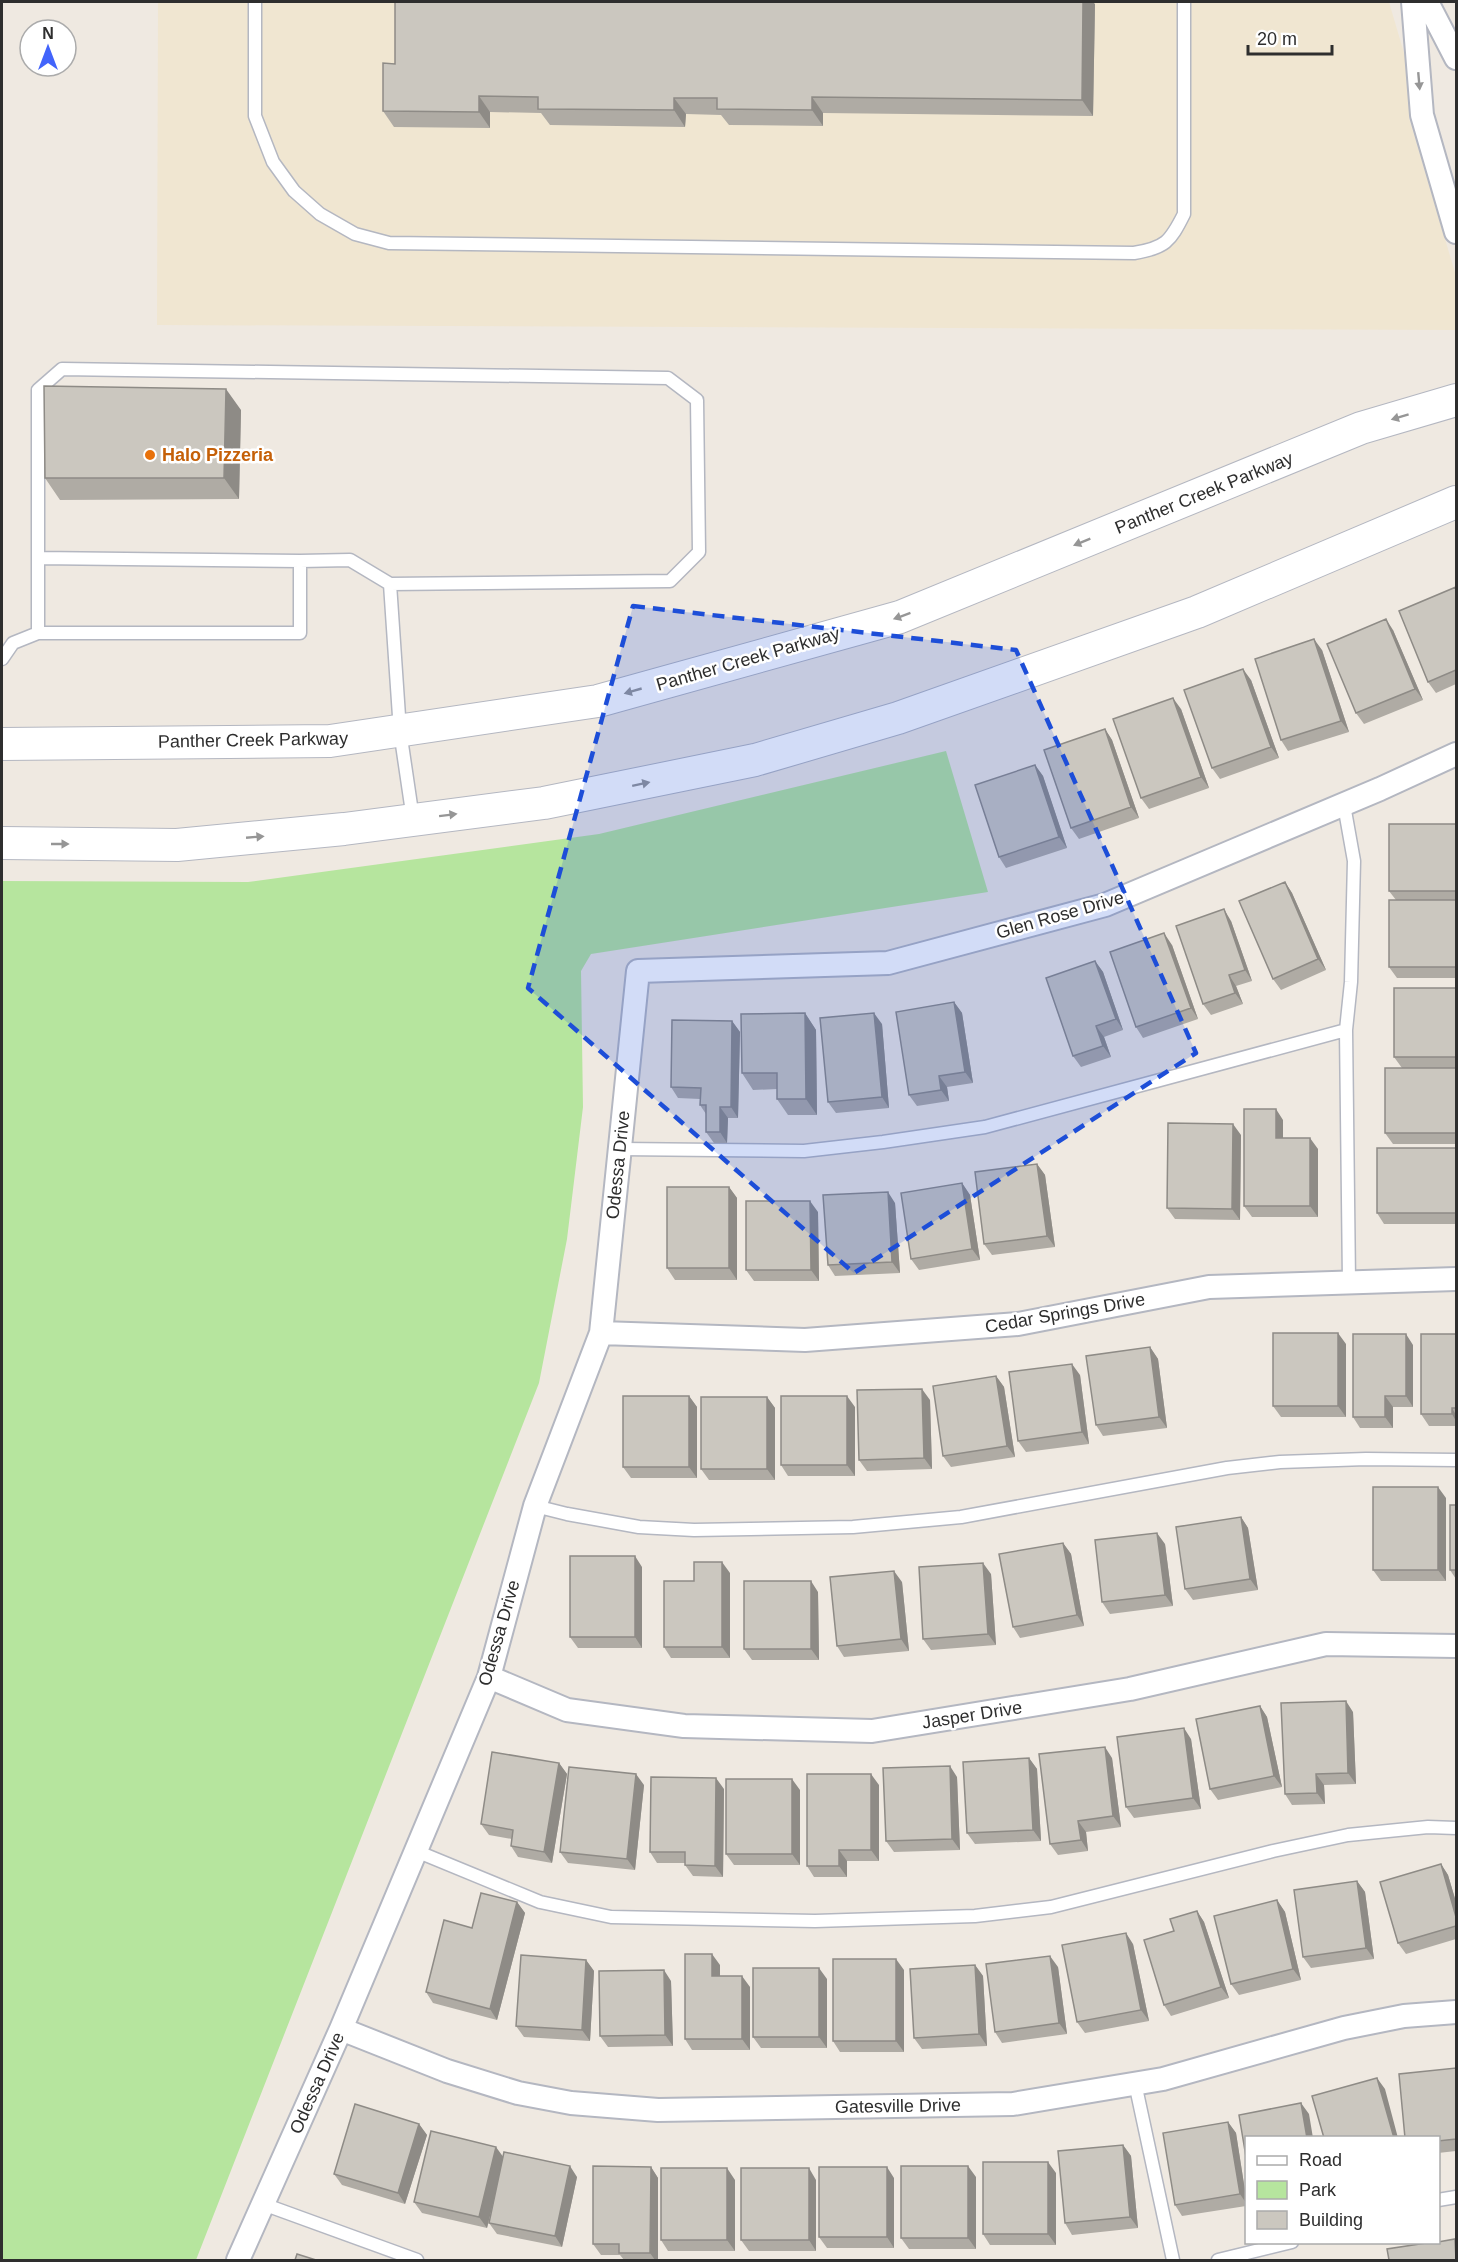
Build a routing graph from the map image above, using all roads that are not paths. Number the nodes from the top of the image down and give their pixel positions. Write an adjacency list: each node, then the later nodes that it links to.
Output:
1 (255, 2): 2 (lane)
2 (1184, 2)
3 (1413, 2): 6 (street, one-way to 6)
4 (1426, 2): 5 (street)
5 (1456, 58)
6 (1456, 232)
7 (1456, 400): 14 (main road, Panther Creek Parkway, one-way to 14)
8 (1456, 502): 18 (main road, one-way to 8)
9 (38, 558): 10 (lane); 11 (lane); 12 (lane)
10 (300, 561): 11 (lane); 12 (lane)
11 (390, 584): 14 (lane)
12 (38, 633): 13 (lane)
13 (2, 659)
14 (400, 731): 15 (main road, Panther Creek Parkway); 18 (lane)
15 (2, 744)
16 (1456, 754): 17 (street, Glen Rose Drive)
17 (1344, 805): 20 (street, Glen Rose Drive); 21 (lane)
18 (413, 820): 19 (main road, one-way to 18)
19 (2, 843)
20 (638, 971): 22 (street, Odessa Drive)
21 (1346, 1030): 22 (lane); 24 (lane)
22 (620, 1149): 25 (street, Odessa Drive)
23 (1456, 1279): 24 (street, Cedar Springs Drive)
24 (1349, 1282): 25 (street, Cedar Springs Drive)
25 (601, 1333): 27 (street, Odessa Drive)
26 (1456, 1460): 27 (lane)
27 (535, 1506): 29 (street, Odessa Drive)
28 (1456, 1646): 29 (street, Jasper Drive)
29 (489, 1677): 31 (street, Odessa Drive)
30 (1456, 1828): 31 (lane)
31 (416, 1851): 33 (street, Odessa Drive)
32 (1456, 2012): 34 (street, Gatesville Drive)
33 (341, 2029): 34 (street, Gatesville Drive); 37 (street, Odessa Drive)
34 (1135, 2083): 41 (lane)
35 (1456, 2197): 36 (lane)
36 (1440, 2200)
37 (263, 2204): 39 (street, Odessa Drive); 40 (lane)
38 (1284, 2244): 42 (lane)
39 (238, 2260)
40 (417, 2260)
41 (1173, 2260)
42 (1218, 2260)

